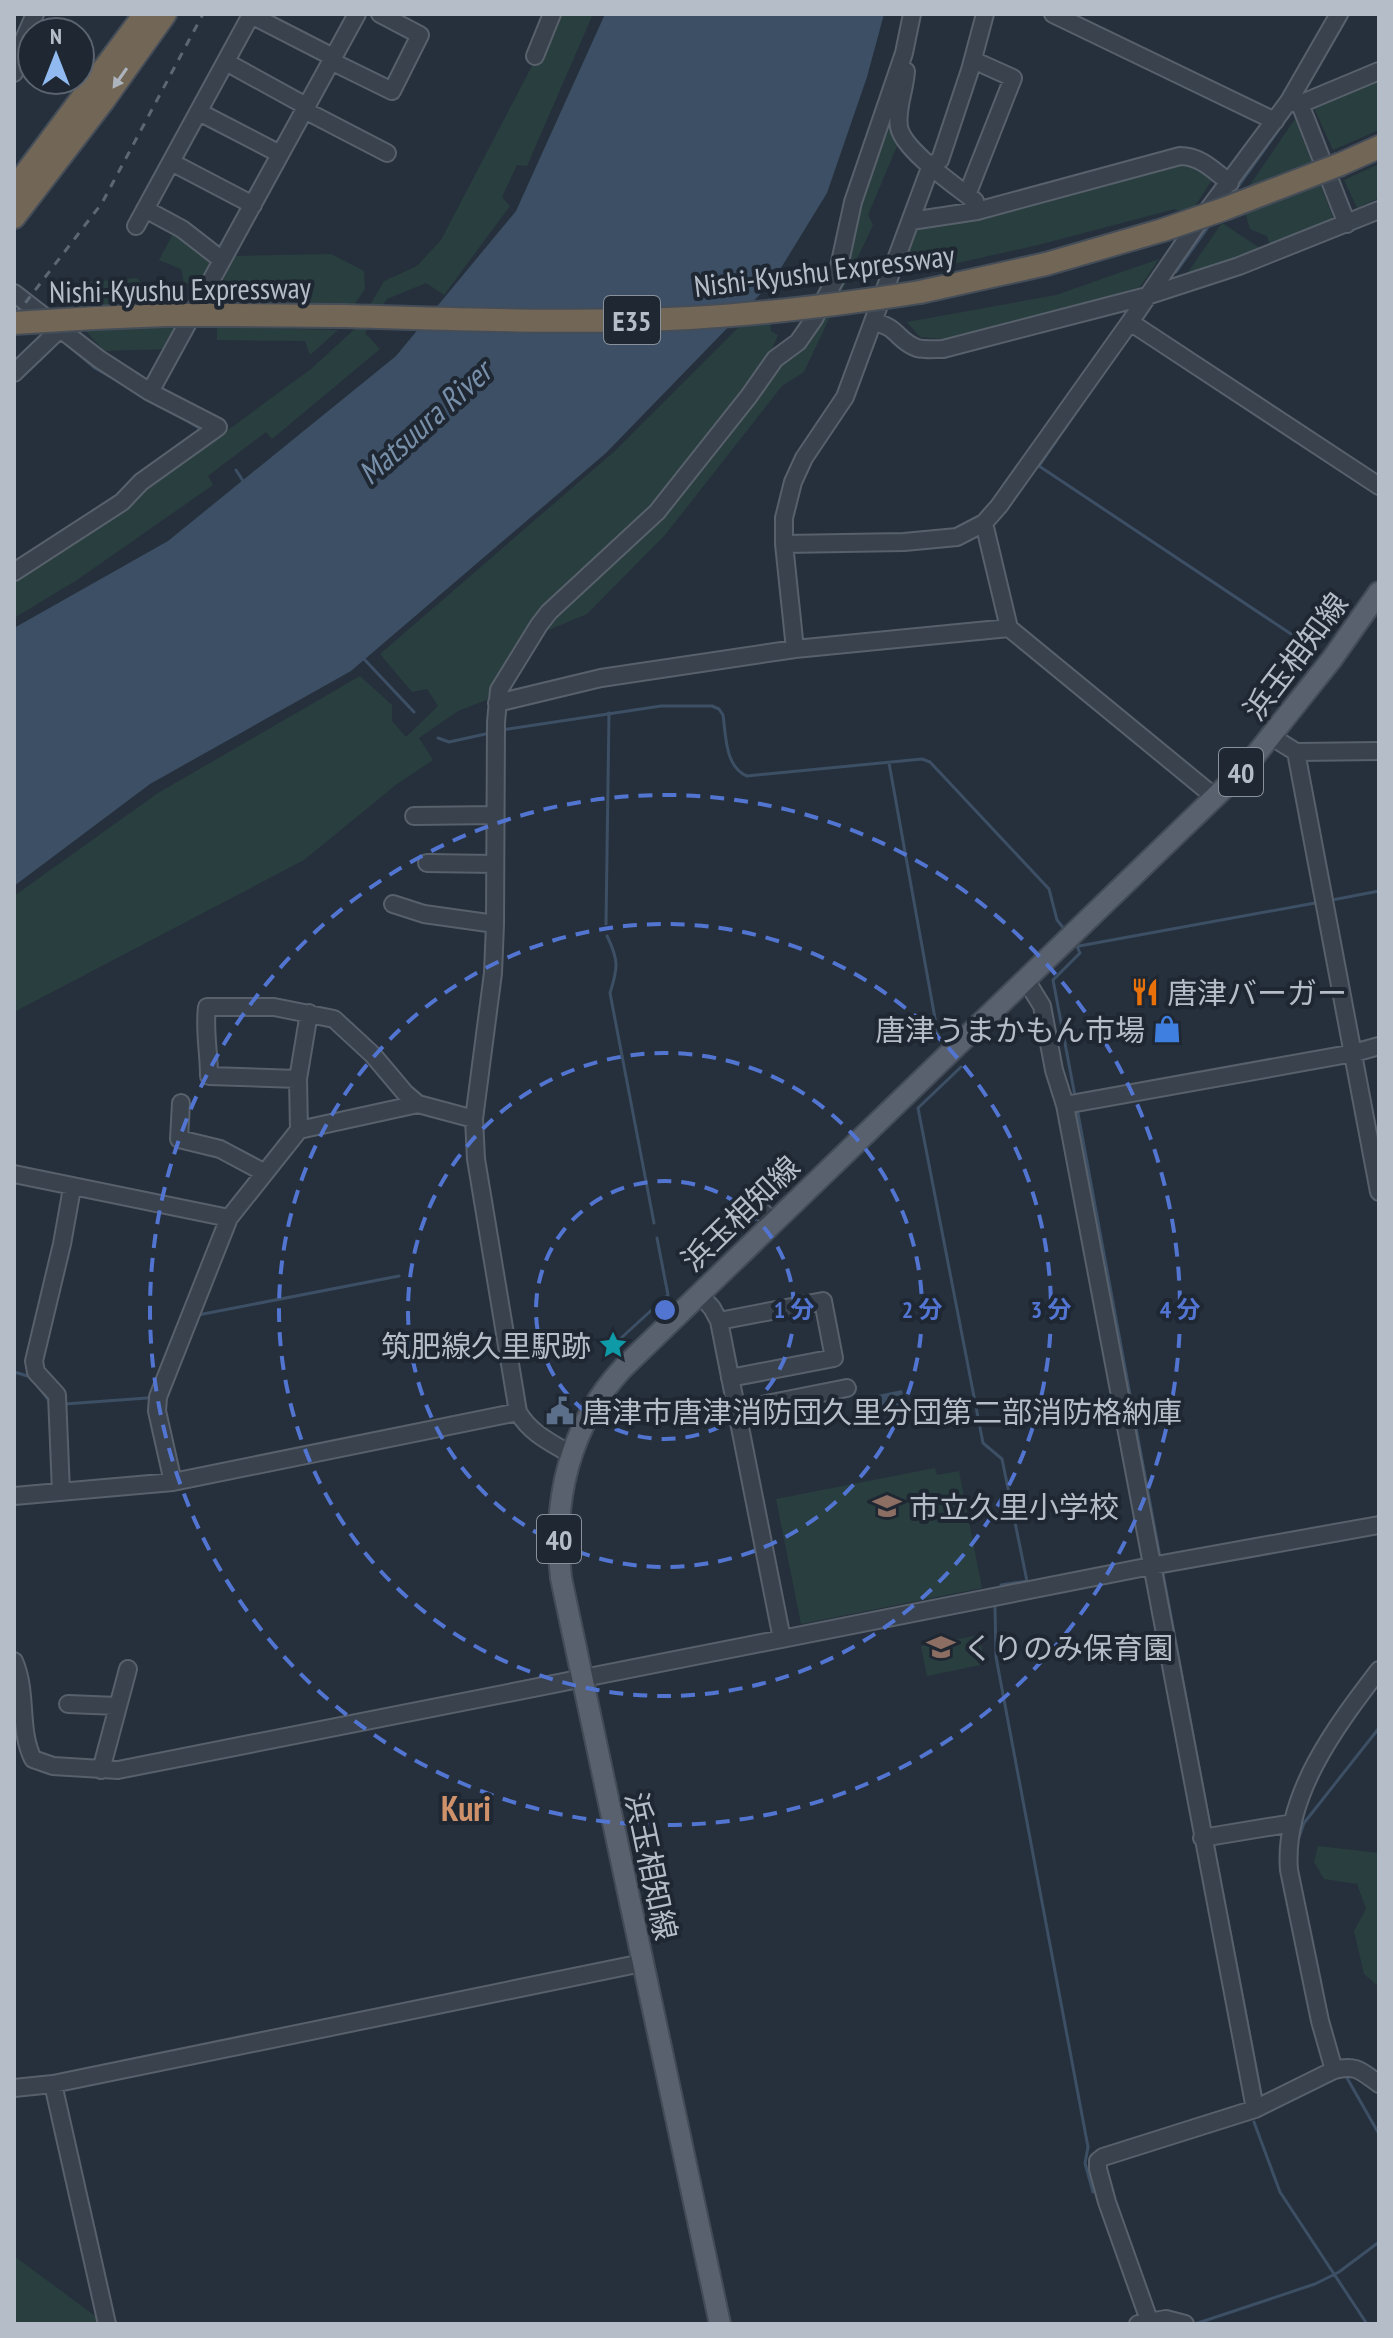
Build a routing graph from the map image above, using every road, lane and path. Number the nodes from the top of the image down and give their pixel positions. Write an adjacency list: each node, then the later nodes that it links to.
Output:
1 (145, 14): 15 (highway)
2 (165, 14): 34 (highway, one-way to 34)
3 (357, 14): 12 (street)
4 (380, 14): 12 (street)
5 (552, 14): 11 (street)
6 (912, 14): 10 (street)
7 (985, 14): 13 (street)
8 (1053, 14): 21 (street)
9 (1339, 14): 18 (street)
10 (904, 53): 26 (street); 54 (street)
11 (535, 56)
12 (333, 57): 14 (street); 19 (street)
13 (973, 60): 26 (street); 29 (street)
14 (226, 62): 19 (street); 20 (street)
15 (96, 69)
16 (1379, 71): 18 (street)
17 (74, 96): 28 (highway)
18 (1294, 103): 21 (street); 36 (street)
19 (306, 106): 23 (street); 24 (street)
20 (199, 112): 24 (street); 25 (street)
21 (1275, 121): 27 (street)
22 (1379, 147): 43 (highway, Nishi-Kyushu Expressway / E35, bridge)
23 (387, 153)
24 (280, 154): 30 (street)
25 (171, 162): 30 (street); 31 (street)
26 (931, 165): 29 (street); 35 (street)
27 (1230, 183): 33 (street); 40 (street)
28 (14, 189)
29 (967, 195): 33 (street)
30 (253, 205): 38 (street)
31 (145, 209): 37 (street); 38 (street)
32 (1379, 210): 36 (street)
33 (977, 211): 35 (street)
34 (14, 217)
35 (911, 221): 41 (street)
36 (1347, 224): 40 (street)
37 (136, 226)
38 (222, 260): 46 (street)
39 (14, 293): 44 (street)
40 (1147, 296): 41 (street); 42 (street)
41 (873, 322): 49 (street)
42 (1130, 322): 47 (street); 48 (street)
43 (14, 323)
44 (61, 328): 45 (street); 46 (street)
45 (14, 373)
46 (150, 392): 50 (street)
47 (1379, 486)
48 (984, 523): 49 (street); 52 (street)
49 (784, 544): 53 (street)
50 (14, 572)
51 (1379, 592): 55 (main road, 浜玉相知線 / 40)
52 (1009, 628): 53 (street); 58 (street)
53 (795, 649): 54 (street)
54 (497, 703): 59 (street)
55 (1272, 737): 57 (street); 58 (main road, 浜玉相知線 / 40)
56 (1379, 751): 57 (street)
57 (1296, 752): 68 (street)
58 (1216, 798): 65 (main road, 浜玉相知線 / 40)
59 (495, 815): 60 (street); 62 (street)
60 (414, 816)
61 (427, 863): 62 (street)
62 (495, 864): 64 (street)
63 (393, 904): 64 (street)
64 (495, 924): 73 (street)
65 (1026, 980): 72 (street); 80 (main road, 浜玉相知線 / 40)
66 (309, 1013): 69 (street); 69 (street); 71 (street)
67 (1379, 1046): 68 (street)
68 (1354, 1053): 72 (street); 78 (street)
69 (298, 1079): 74 (street)
70 (181, 1103): 75 (street)
71 (418, 1104): 73 (street); 74 (street)
72 (1071, 1104): 91 (street)
73 (474, 1119): 85 (street)
74 (299, 1130): 75 (street)
75 (265, 1173): 79 (street)
76 (14, 1174): 77 (street)
77 (72, 1188): 79 (street); 88 (street)
78 (1379, 1192)
79 (229, 1218): 87 (street)
80 (700, 1295): 81 (street); 86 (main road, 浜玉相知線 / 40)
81 (719, 1321): 82 (street); 82 (street)
82 (730, 1378): 84 (street)
83 (847, 1388): 84 (street)
84 (737, 1410): 92 (street)
85 (518, 1412): 86 (street); 87 (street)
86 (570, 1454): 96 (main road, 浜玉相知線 / 40)
87 (173, 1482): 88 (street)
88 (61, 1492): 89 (street)
89 (14, 1496)
90 (1379, 1525): 91 (street)
91 (1158, 1565): 92 (street); 102 (street)
92 (782, 1639): 96 (street)
93 (14, 1661): 99 (street)
94 (128, 1669): 98 (street)
95 (1379, 1670): 101 (street)
96 (581, 1679): 100 (street); 103 (main road, 浜玉相知線 / 40)
97 (68, 1704): 98 (street)
98 (117, 1706): 100 (street)
99 (20, 1739): 100 (street)
100 (101, 1770)
101 (1293, 1823): 102 (street); 104 (street)
102 (1209, 1836): 108 (street)
103 (642, 1963): 105 (street); 111 (main road, 浜玉相知線 / 40)
104 (1334, 2070): 106 (street); 108 (street)
105 (53, 2084): 107 (street); 110 (street)
106 (1379, 2084)
107 (14, 2088)
108 (1255, 2109): 109 (street)
109 (1143, 2322): 112 (street)
110 (107, 2324)
111 (720, 2324)
112 (1185, 2324)

